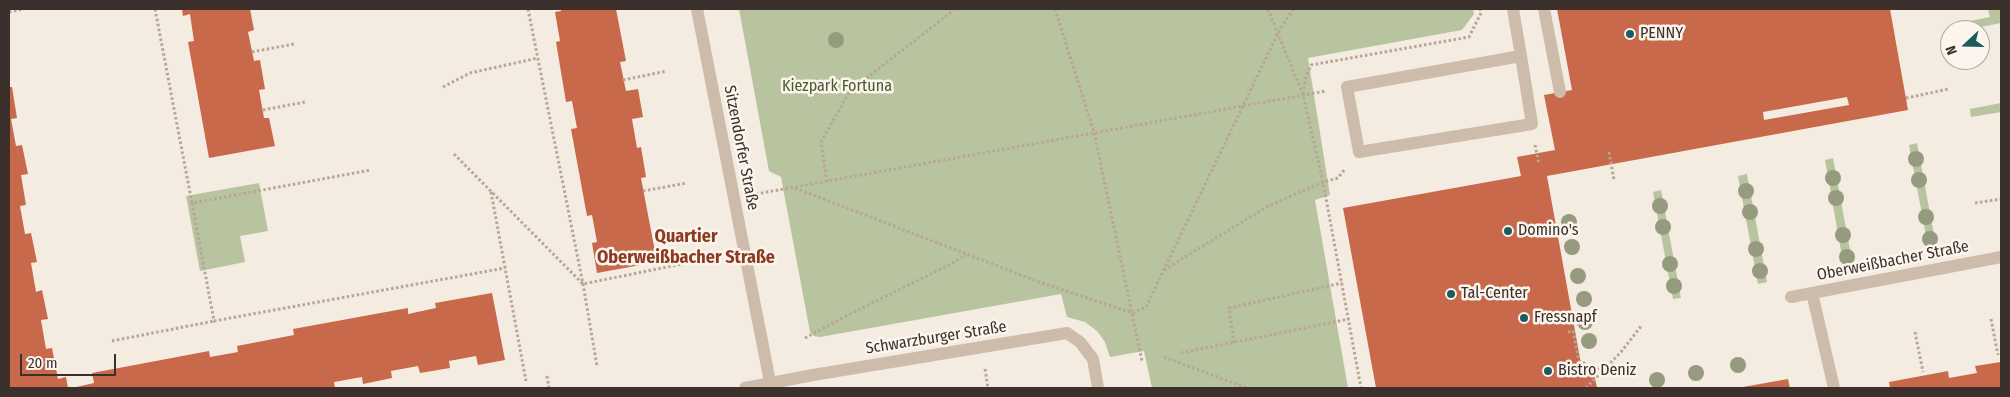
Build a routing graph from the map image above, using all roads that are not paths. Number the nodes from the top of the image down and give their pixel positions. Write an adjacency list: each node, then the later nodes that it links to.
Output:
1 (697, 9): 9 (street, Sitzendorfer Straße)
2 (1514, 9): 4 (street)
3 (1544, 9): 5 (street)
4 (1521, 56): 4 (street)
5 (1560, 92)
6 (2001, 257): 7 (street, Oberweißbacher Straße)
7 (1812, 293): 8 (street, Oberweißbacher Straße); 12 (street)
8 (1791, 297)
9 (770, 382): 10 (street, Schwarzburger Straße); 11 (street, Schwarzburger Straße)
10 (746, 388)
11 (1098, 388)
12 (1834, 388)

